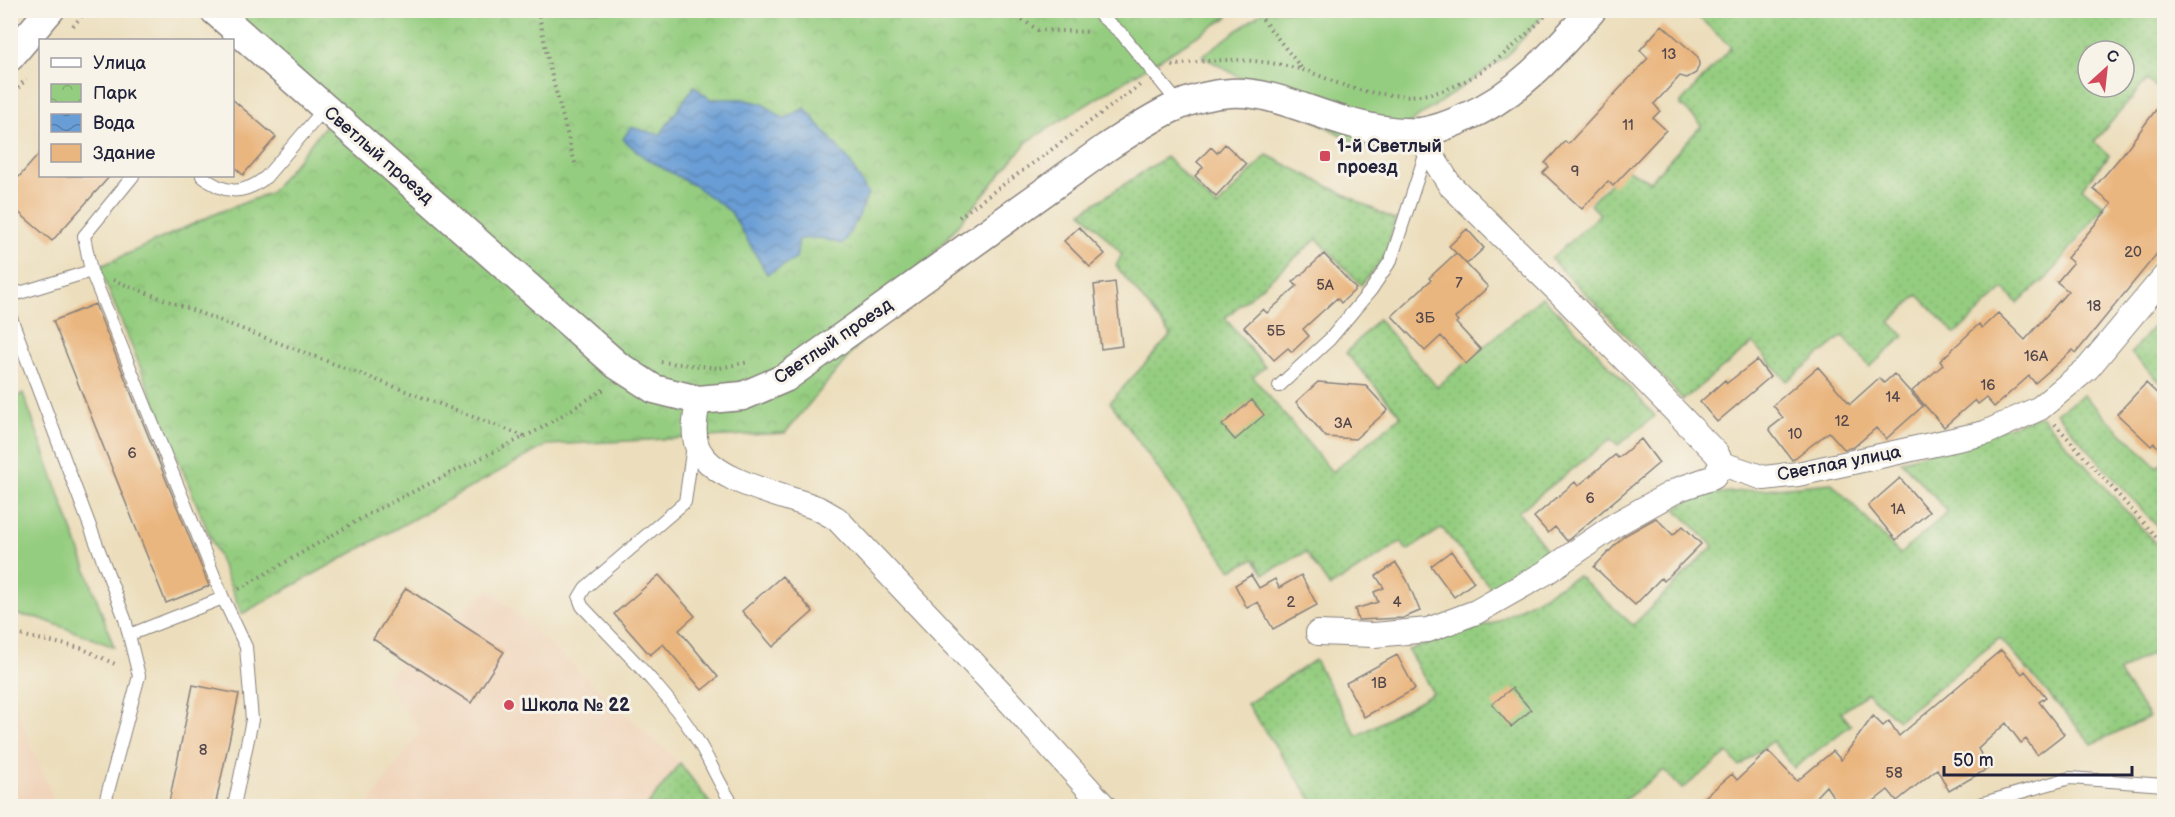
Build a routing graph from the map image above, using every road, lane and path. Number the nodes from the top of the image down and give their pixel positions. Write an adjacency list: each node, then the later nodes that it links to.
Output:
1 (50, 10): 9 (street)
2 (214, 10): 12 (street, Светлый проезд)
3 (538, 10): 14 (path)
4 (1007, 10): 8 (path)
5 (1094, 10): 8 (lane)
6 (1255, 10): 10 (path)
7 (1592, 10): 13 (street)
8 (1122, 34): 11 (lane)
9 (10, 57)
10 (1304, 70)
11 (1179, 104): 13 (street, Светлый проезд); 22 (street, Светлый проезд)
12 (326, 108): 16 (lane); 22 (street, Светлый проезд)
13 (1425, 140): 21 (lane); 26 (street)
14 (576, 167)
15 (132, 177): 17 (lane)
16 (203, 177)
17 (92, 272): 19 (lane); 25 (path); 28 (lane)
18 (2164, 277): 23 (street, Светлая улица)
19 (10, 296)
20 (10, 315): 31 (lane)
21 (1279, 386)
22 (698, 400): 24 (street)
23 (2040, 408): 26 (street, Светлая улица); 27 (path)
24 (694, 435): 36 (lane); 37 (street)
25 (525, 436)
26 (1722, 464): 30 (street)
27 (2164, 546)
28 (223, 598): 31 (lane); 35 (lane)
29 (10, 633): 32 (path)
30 (1318, 633)
31 (129, 635): 32 (lane)
32 (140, 676): 34 (lane)
33 (2164, 785): 38 (lane)
34 (104, 807)
35 (234, 807)
36 (734, 807)
37 (1104, 807)
38 (1973, 807)

